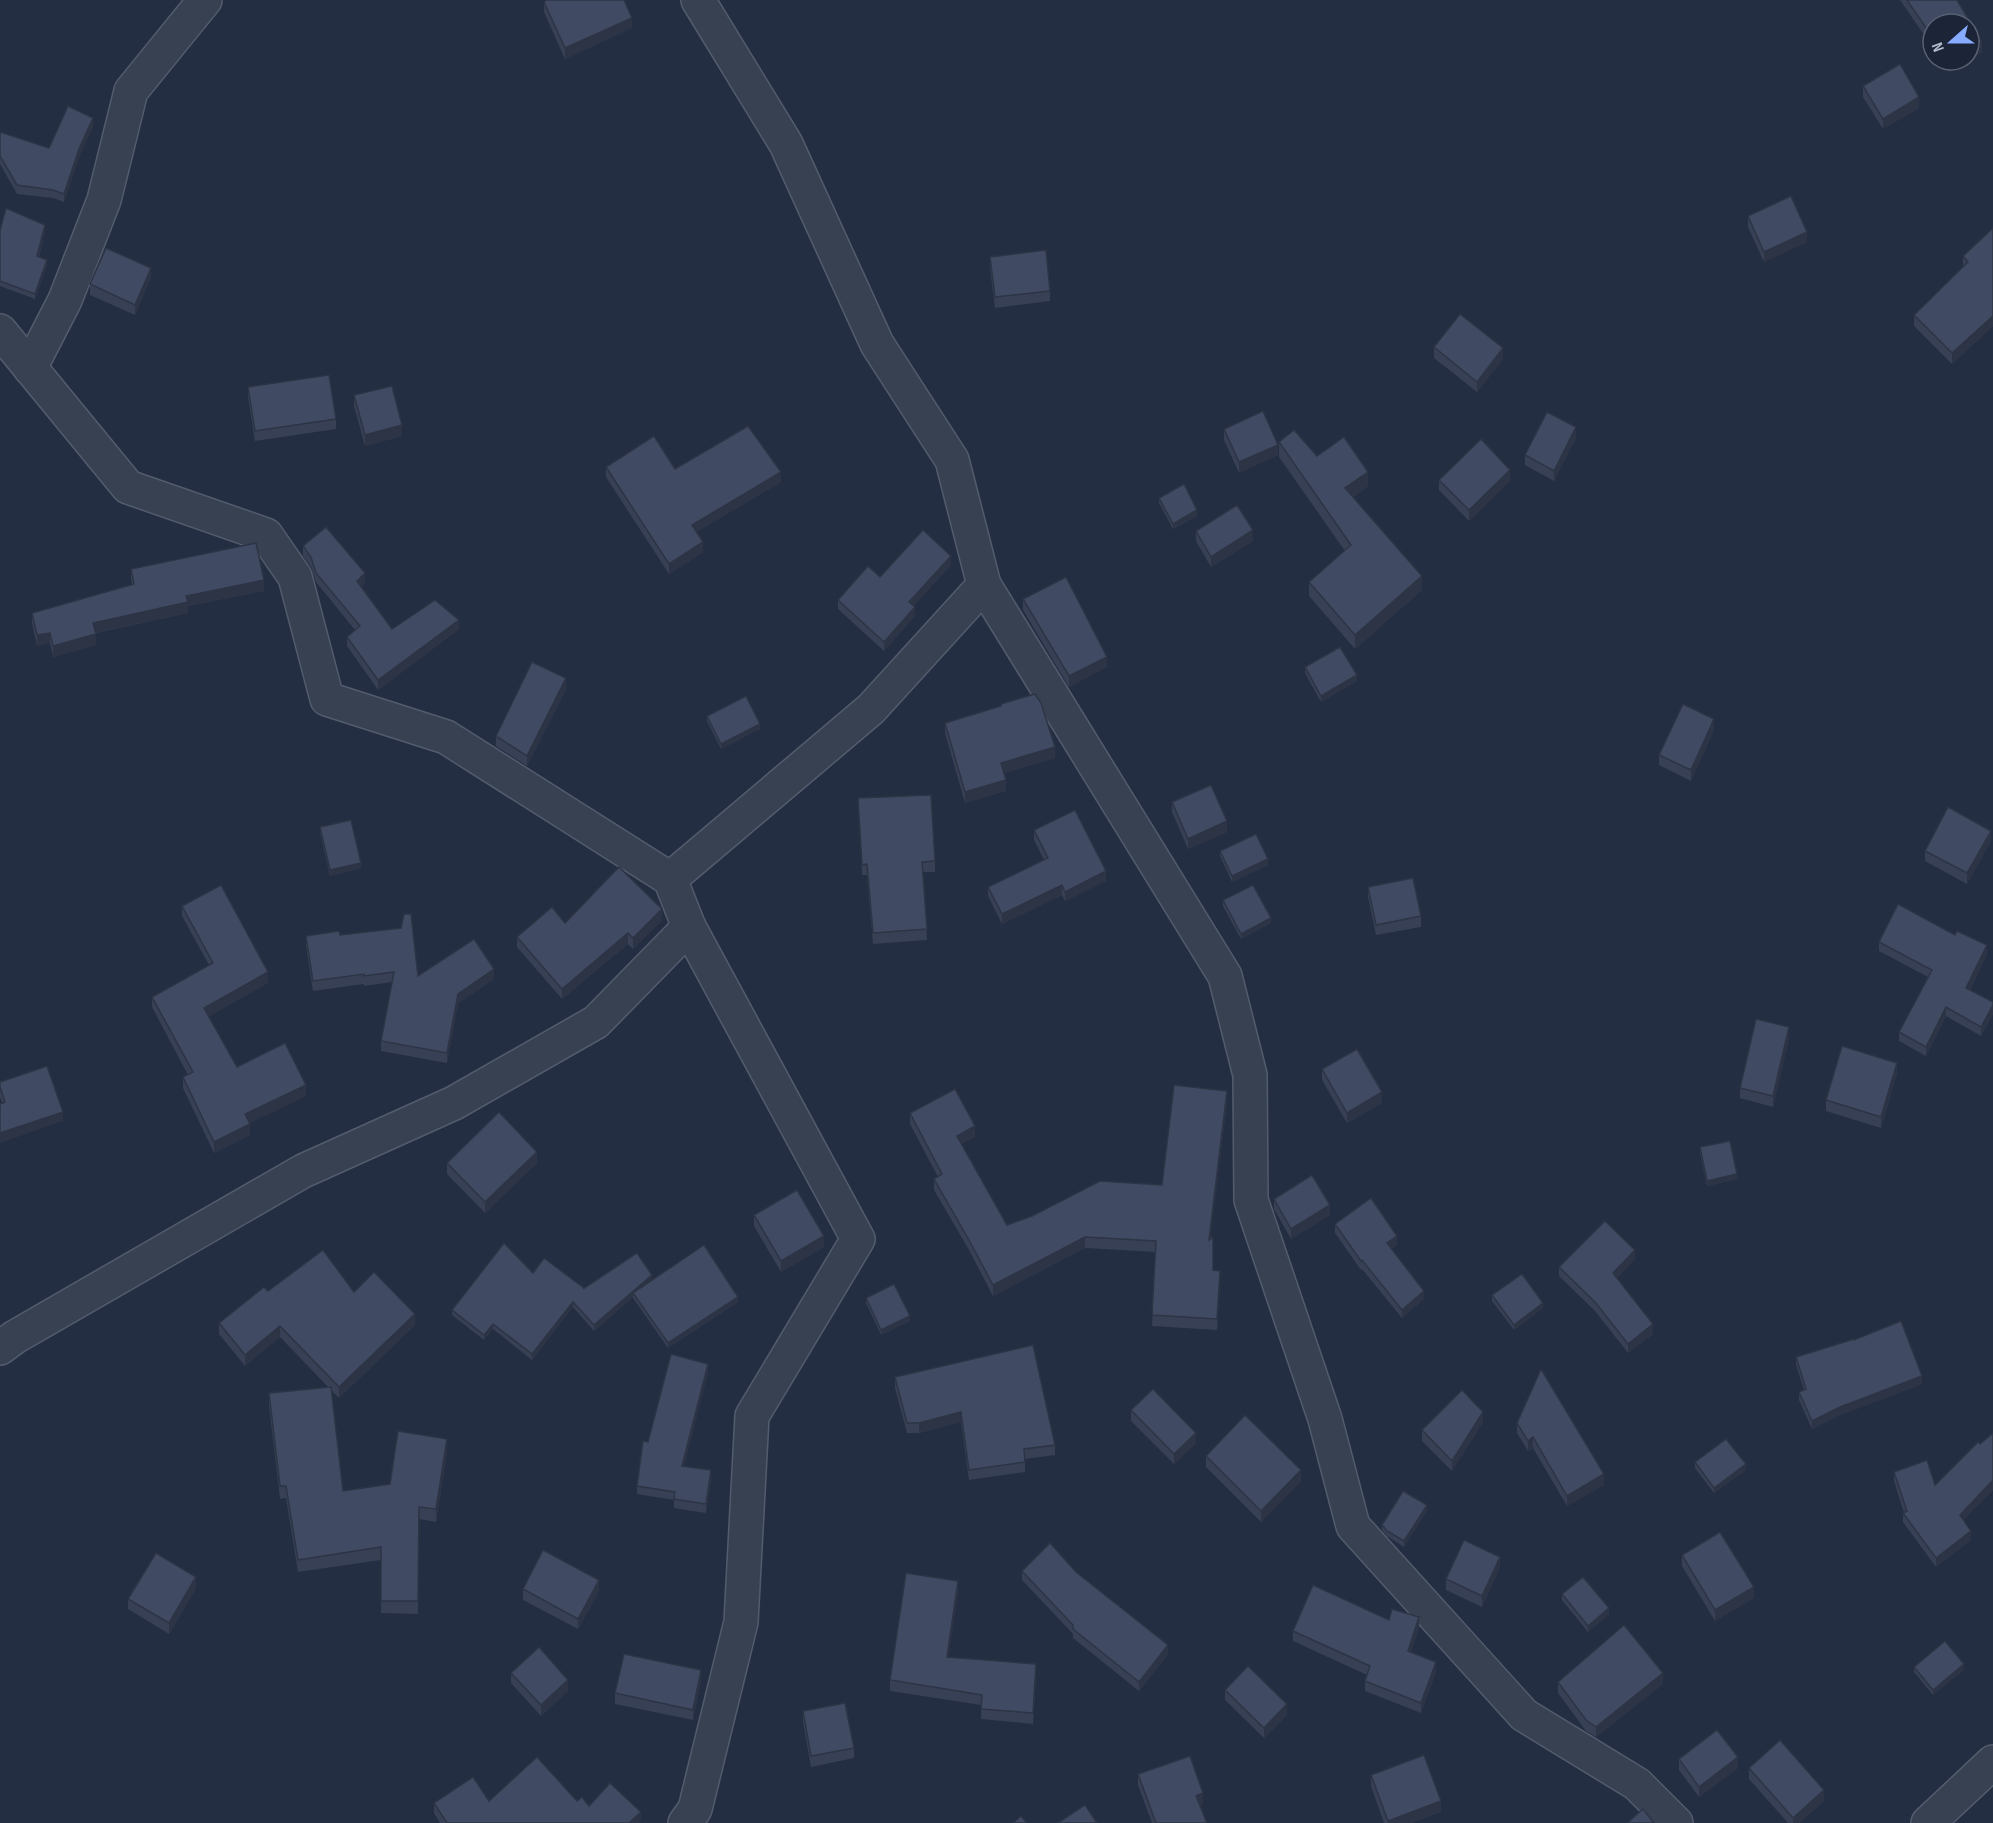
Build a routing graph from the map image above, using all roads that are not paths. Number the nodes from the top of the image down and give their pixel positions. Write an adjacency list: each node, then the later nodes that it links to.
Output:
1 (205, 0): 4 (street)
2 (698, 0): 5 (street)
3 (0, 331): 4 (street)
4 (30, 368): 6 (street)
5 (984, 585): 6 (street); 11 (street)
6 (670, 879): 7 (street)
7 (689, 927): 8 (street); 10 (street)
8 (0, 1348)
9 (1993, 1762): 12 (street)
10 (686, 1823)
11 (1677, 1823)
12 (1928, 1823)

